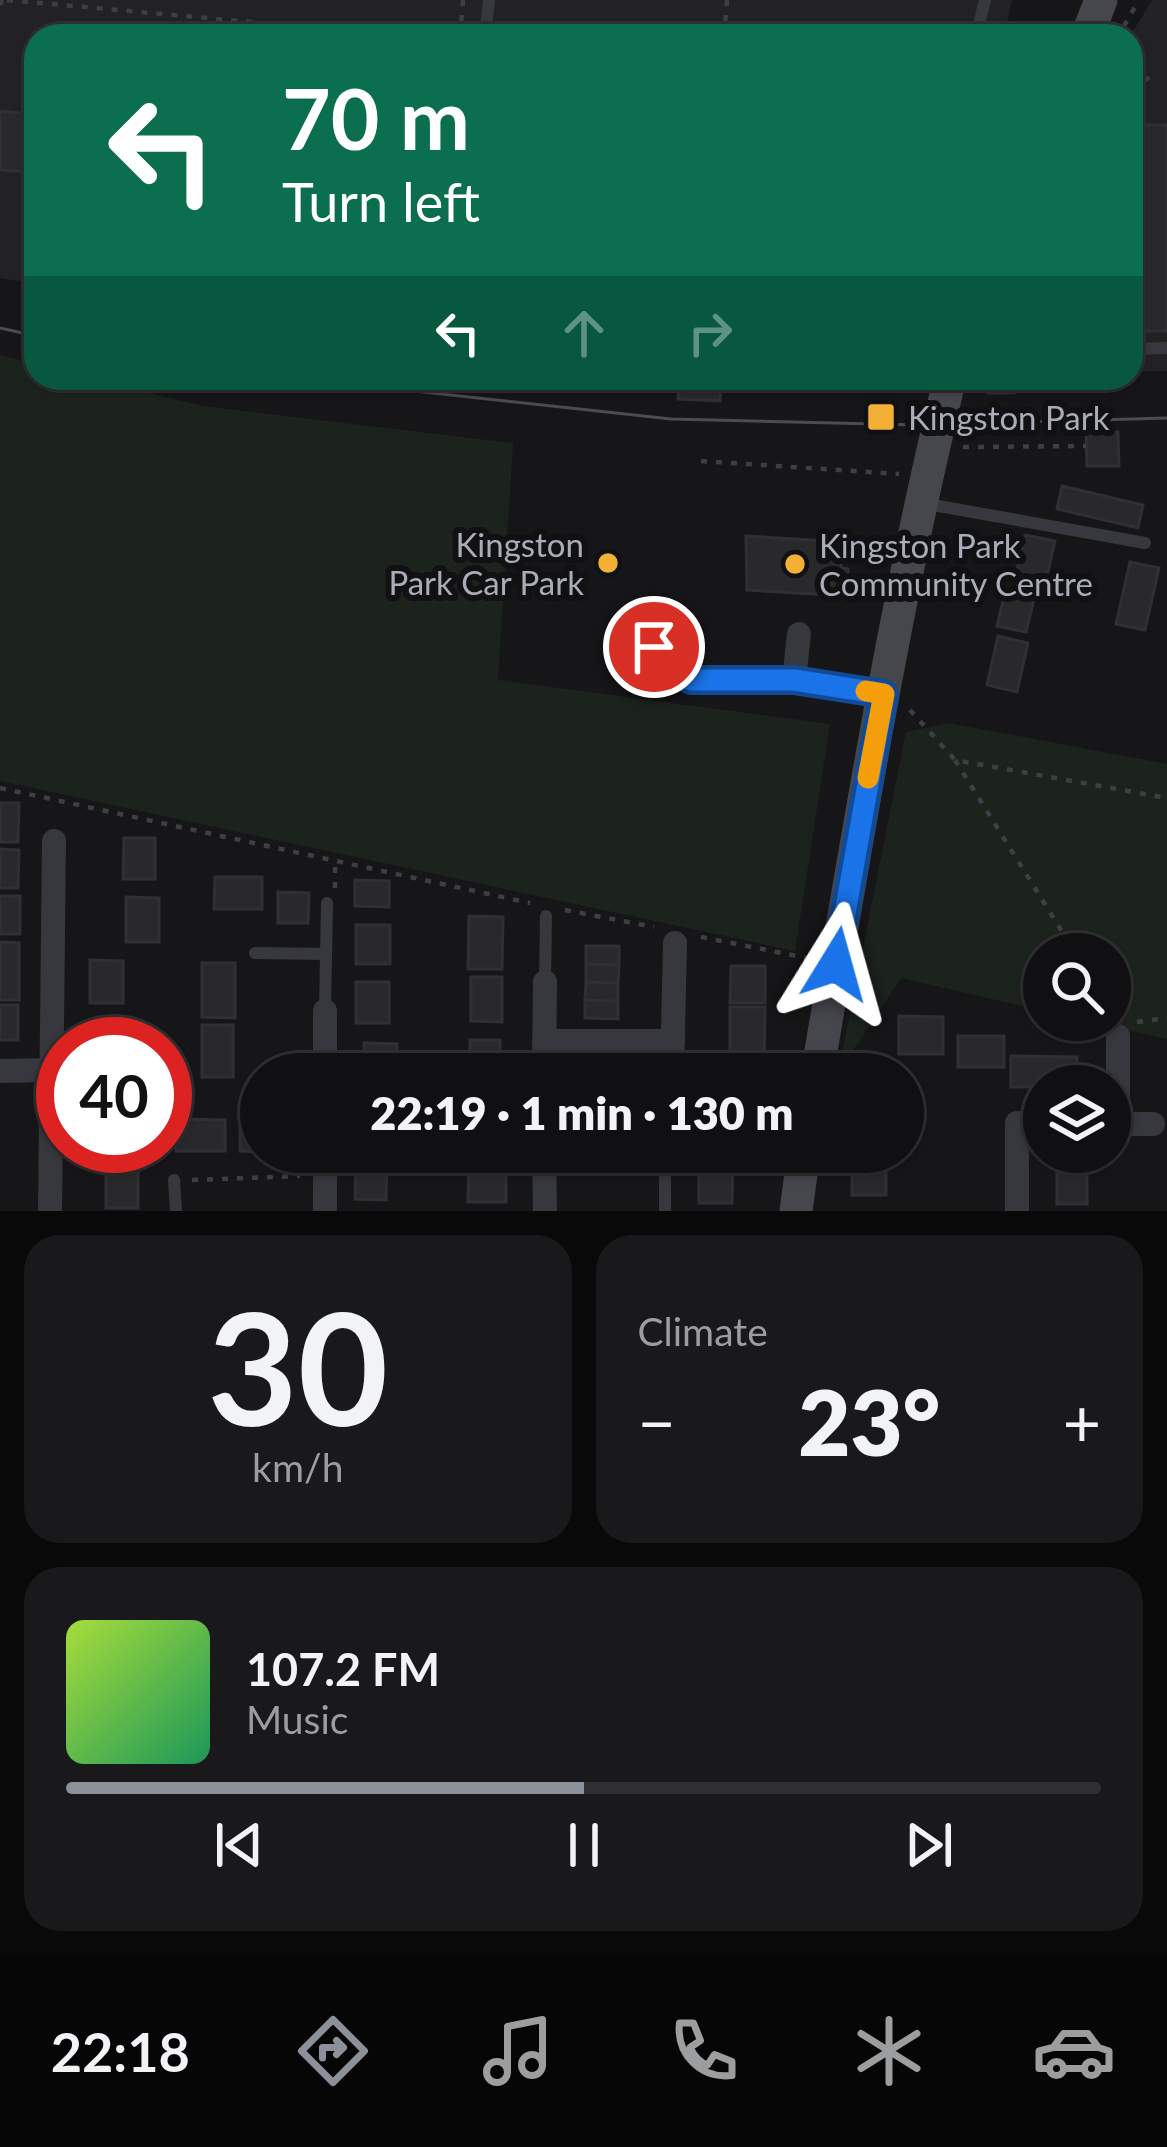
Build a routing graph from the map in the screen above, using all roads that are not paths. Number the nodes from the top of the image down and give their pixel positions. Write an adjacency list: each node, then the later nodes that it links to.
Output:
1 (947, 390): 2 (street)
2 (921, 503): 3 (lane); 7 (street)
3 (1145, 543)
4 (799, 634): 6 (street)
5 (654, 647): 6 (street)
6 (794, 680): 7 (street)
7 (884, 694): 22 (street)
8 (55, 841): 16 (street)
9 (327, 903): 13 (lane)
10 (546, 916): 14 (lane)
11 (676, 936): 18 (street)
12 (255, 953): 13 (lane)
13 (326, 954): 15 (lane)
14 (545, 982): 17 (street)
15 (326, 1011): 19 (street)
16 (53, 1017)
17 (544, 1041): 18 (street); 20 (street)
18 (673, 1041): 21 (street)
19 (325, 1053)
20 (544, 1053)
21 (673, 1053)
22 (821, 1053)
23 (36, 1070): 24 (street)
24 (0, 1071)
25 (1023, 1124): 40 (street)
26 (1131, 1124): 27 (street)
27 (1154, 1124)
28 (51, 1173): 34 (street)
29 (325, 1173): 36 (street)
30 (544, 1173): 37 (street)
31 (665, 1173): 38 (lane)
32 (801, 1173): 39 (street)
33 (174, 1180): 35 (lane)
34 (50, 1211)
35 (176, 1211)
36 (325, 1211)
37 (545, 1211)
38 (665, 1211)
39 (796, 1211)
40 (1017, 1211)

